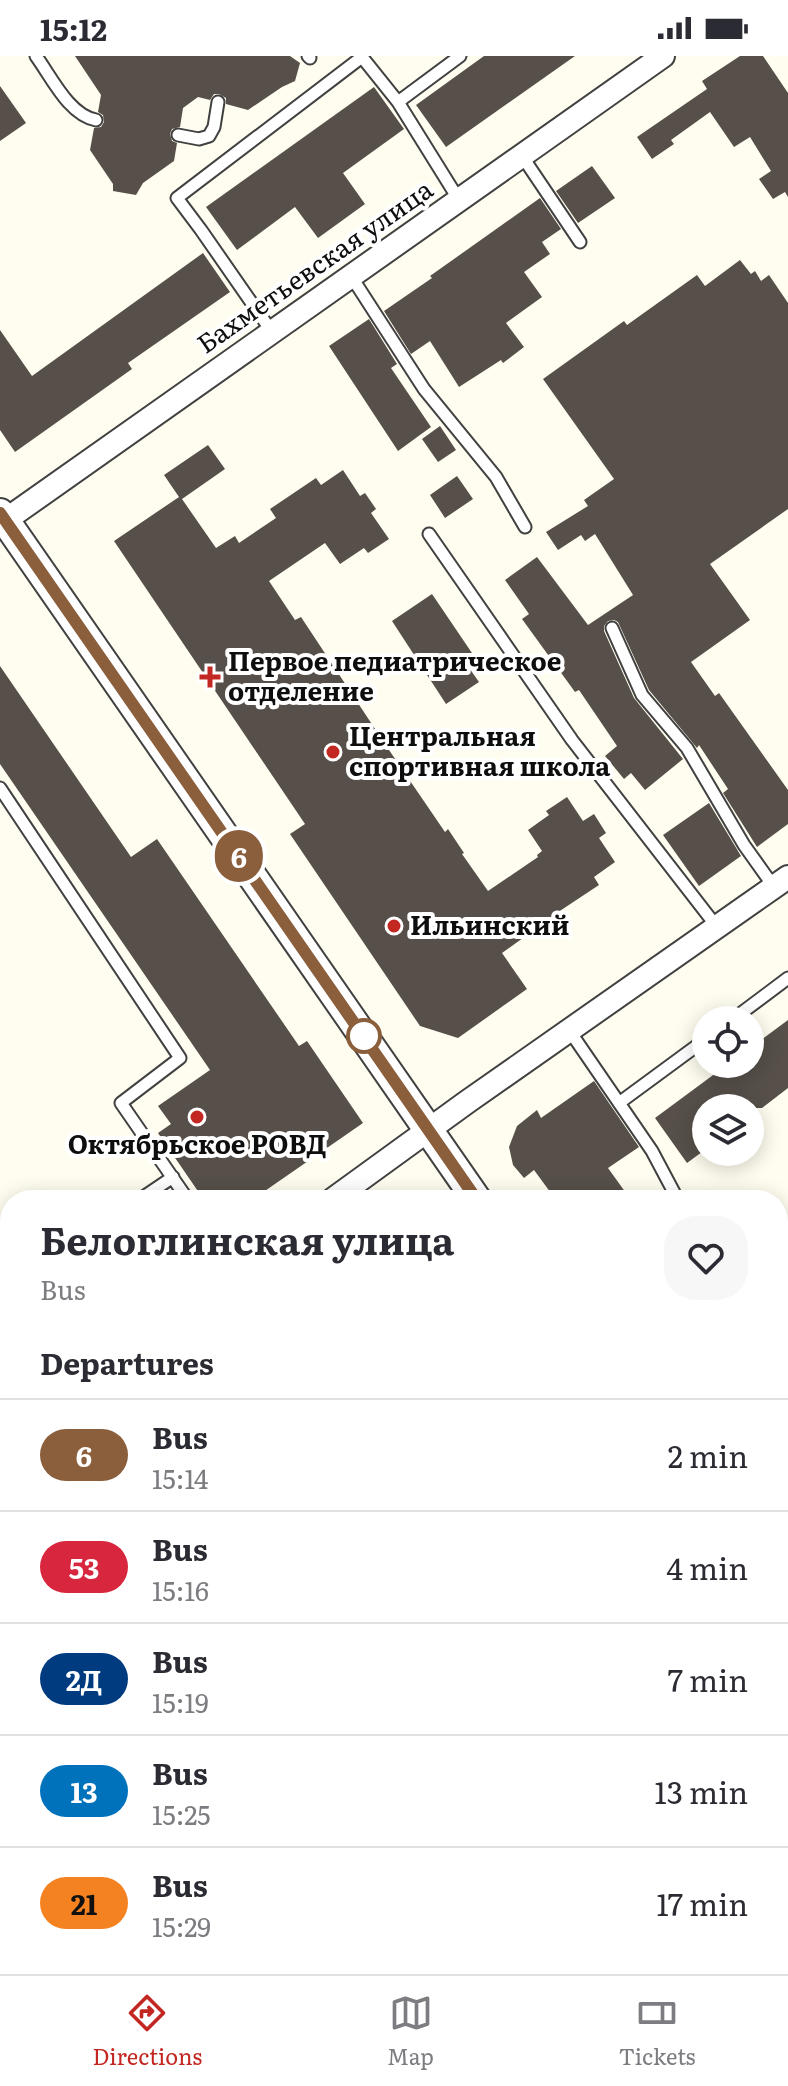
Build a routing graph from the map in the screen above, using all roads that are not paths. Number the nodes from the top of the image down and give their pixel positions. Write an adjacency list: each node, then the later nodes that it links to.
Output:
1 (36, 56): 6 (lane)
2 (460, 56): 5 (lane)
3 (663, 56): 8 (street, Бахметьевская улица)
4 (218, 102): 7 (lane)
5 (398, 102): 9 (lane); 12 (lane)
6 (96, 120)
7 (178, 135)
8 (522, 156): 9 (street, Бахметьевская улица); 10 (lane)
9 (459, 200): 11 (street, Бахметьевская улица)
10 (580, 242)
11 (351, 276): 12 (street, Бахметьевская улица); 14 (lane)
12 (272, 332): 13 (street, Бахметьевская улица)
13 (2, 519): 25 (street)
14 (525, 527)
15 (429, 534): 19 (lane)
16 (612, 628): 18 (lane)
17 (0, 788): 26 (lane)
18 (781, 882): 19 (street)
19 (717, 927): 22 (street)
20 (788, 978): 21 (lane)
21 (751, 1006)
22 (569, 1030): 24 (lane); 25 (street)
23 (692, 1049): 24 (lane)
24 (619, 1103): 31 (lane)
25 (429, 1129): 29 (street); 30 (street)
26 (173, 1177): 27 (lane); 28 (lane)
27 (154, 1190)
28 (181, 1190)
29 (346, 1190)
30 (470, 1190)
31 (673, 1190)

